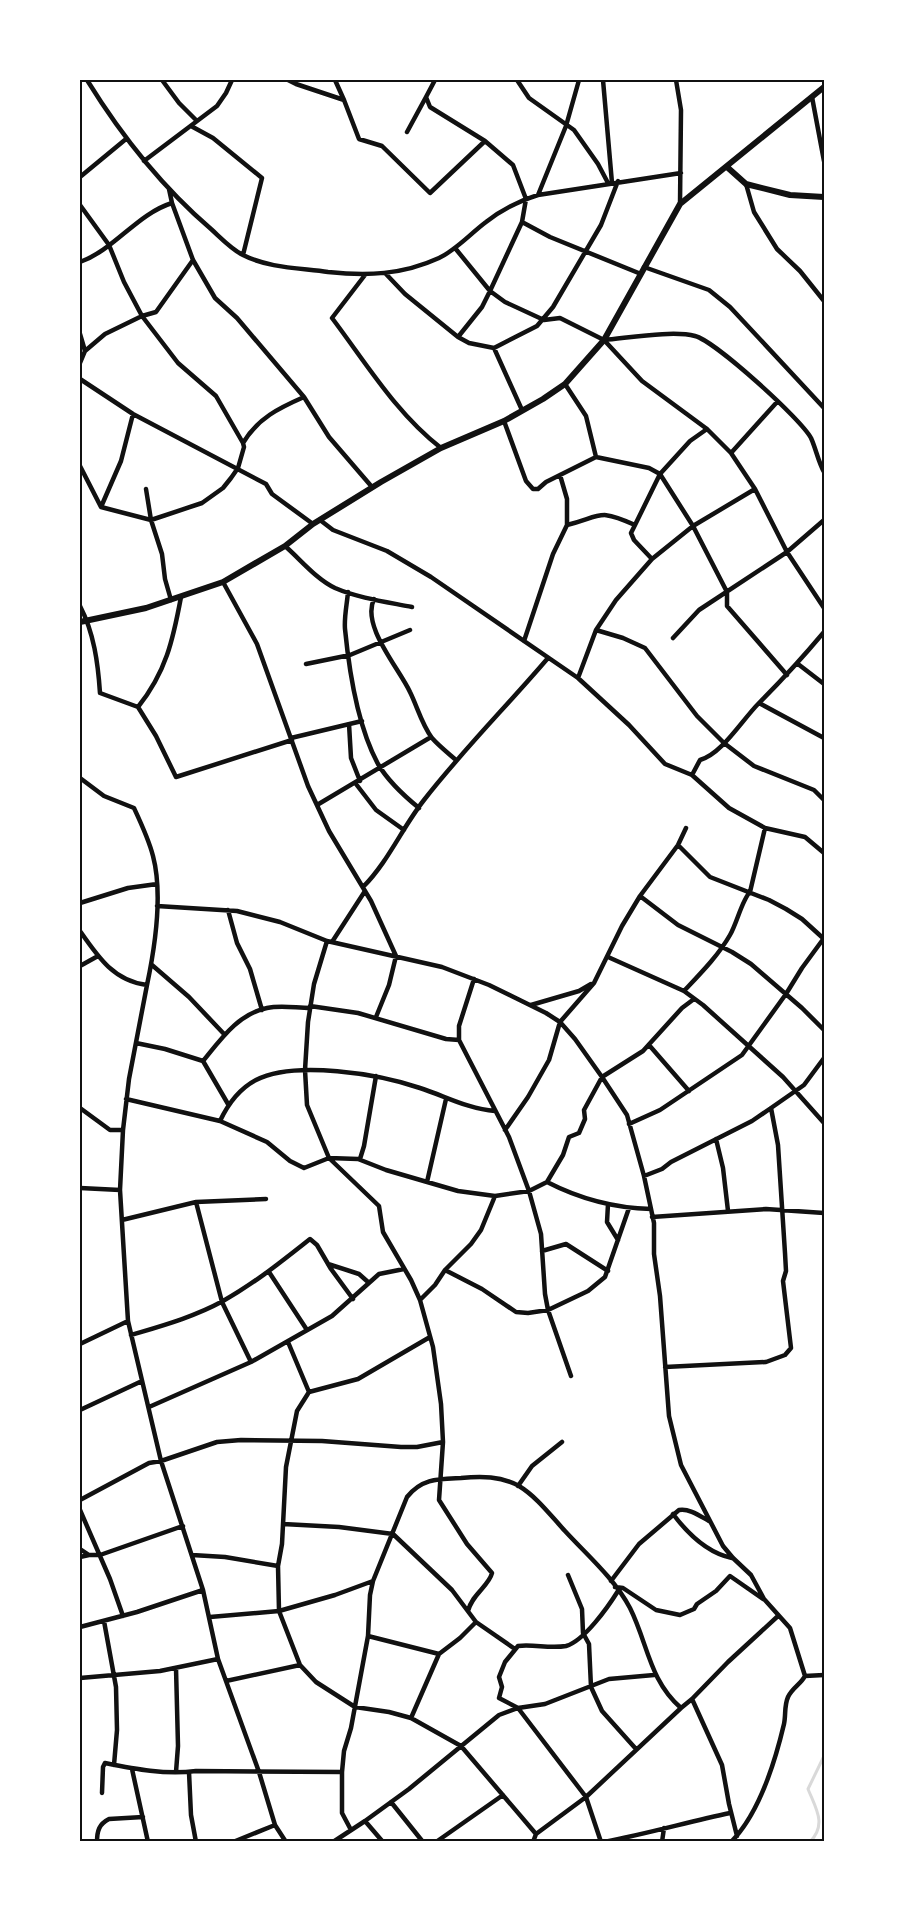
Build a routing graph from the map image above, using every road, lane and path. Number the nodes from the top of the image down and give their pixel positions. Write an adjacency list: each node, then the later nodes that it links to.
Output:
1 (87, 80): 21 (street)
2 (162, 80): 17 (street)
3 (232, 80): 17 (street)
4 (288, 80): 16 (street)
5 (335, 80): 16 (street)
6 (426, 80): 13 (street)
7 (435, 80): 13 (street)
8 (517, 80): 19 (street)
9 (579, 80): 19 (street)
10 (603, 80): 28 (street)
11 (676, 80): 26 (street)
12 (825, 87): 15 (street)
13 (429, 89): 14 (street)
14 (426, 97): 20 (street); 22 (street)
15 (812, 97): 24 (street); 25 (street)
16 (344, 100): 22 (street)
17 (197, 121): 18 (street)
18 (191, 126): 23 (street); 41 (street)
19 (566, 126): 28 (street); 31 (street)
20 (407, 132)
21 (126, 139): 23 (street); 27 (street)
22 (484, 141): 33 (street)
23 (144, 161): 30 (street)
24 (825, 161)
25 (727, 167): 29 (street); 35 (street)
26 (681, 173): 28 (street); 35 (street)
27 (80, 177)
28 (612, 182): 31 (street); 40 (street)
29 (746, 184): 32 (street); 48 (street)
30 (170, 189): 34 (street); 41 (street)
31 (538, 195): 33 (street)
32 (825, 197)
33 (526, 199): 37 (street); 39 (street)
34 (172, 203): 38 (street); 42 (street)
35 (680, 204): 44 (street)
36 (80, 205): 38 (street)
37 (522, 222): 40 (street); 47 (street)
38 (109, 245): 43 (street); 49 (street)
39 (454, 248): 45 (street); 47 (street)
40 (587, 251): 44 (street); 50 (street)
41 (243, 255): 46 (street)
42 (193, 260): 49 (street); 59 (street)
43 (80, 262)
44 (642, 270): 53 (street); 61 (street)
45 (386, 274): 46 (street); 52 (street)
46 (365, 275): 67 (street)
47 (490, 291): 50 (street); 52 (street)
48 (825, 301)
49 (142, 316): 55 (street); 66 (street)
50 (544, 320): 53 (street); 54 (street)
51 (80, 334): 55 (street)
52 (458, 337): 54 (street)
53 (604, 340): 58 (street); 60 (street); 65 (street)
54 (494, 348): 62 (street)
55 (85, 351): 56 (street)
56 (80, 363)
57 (80, 379): 63 (street)
58 (565, 384): 62 (street); 69 (street)
59 (304, 397): 66 (street); 75 (street)
60 (777, 402): 68 (street); 72 (street)
61 (825, 408)
62 (522, 410): 64 (street)
63 (133, 414): 71 (street); 78 (street)
64 (504, 421): 67 (street); 74 (street)
65 (707, 429): 68 (street); 73 (street)
66 (243, 443): 71 (street)
67 (441, 448): 75 (street)
68 (731, 453): 77 (street)
69 (596, 458): 73 (street); 74 (street)
70 (80, 466): 78 (street)
71 (238, 468): 79 (street); 82 (street)
72 (825, 472)
73 (660, 474): 84 (street); 85 (street)
74 (560, 475): 83 (street)
75 (372, 487): 80 (street)
76 (146, 489): 79 (street)
77 (755, 489): 85 (street); 87 (street)
78 (101, 507): 79 (street)
79 (151, 520): 94 (street)
80 (320, 520): 82 (street); 103 (street)
81 (825, 520): 87 (street)
82 (313, 524): 86 (street)
83 (567, 525): 84 (street); 103 (street)
84 (635, 525): 88 (street)
85 (693, 526): 88 (street); 91 (street)
86 (285, 546): 89 (street); 90 (street)
87 (787, 552): 91 (street); 97 (street)
88 (652, 559): 100 (street)
89 (223, 582): 92 (street); 118 (street)
90 (348, 592): 93 (street); 105 (street)
91 (727, 592): 102 (street); 109 (street)
92 (181, 597): 94 (street); 113 (street)
93 (374, 599): 96 (street); 104 (street)
94 (171, 600): 98 (street)
95 (80, 606): 98 (street)
96 (412, 607)
97 (825, 608)
98 (83, 621): 113 (street)
99 (410, 630): 104 (street)
100 (596, 630): 110 (street); 119 (street)
101 (825, 632): 108 (street)
102 (673, 638)
103 (524, 641): 106 (street)
104 (380, 642): 105 (street); 116 (street)
105 (350, 655): 107 (street); 114 (street)
106 (548, 658): 110 (street); 120 (street)
107 (306, 664)
108 (798, 664): 109 (street); 111 (street)
109 (787, 675): 112 (street)
110 (578, 678): 122 (street)
111 (825, 684)
112 (759, 703): 117 (street); 119 (street)
113 (138, 707): 118 (street)
114 (362, 721): 115 (street); 121 (street)
115 (349, 724): 118 (street); 124 (street)
116 (431, 737): 120 (street); 121 (street)
117 (825, 738)
118 (291, 739): 126 (street)
119 (724, 743): 122 (street); 125 (street)
120 (456, 760): 127 (street)
121 (381, 769): 124 (street); 127 (street)
122 (692, 775): 129 (street)
123 (80, 778): 133 (street)
124 (358, 783): 126 (street); 130 (street)
125 (825, 800)
126 (317, 805): 134 (street)
127 (419, 808): 130 (street)
128 (686, 828): 131 (street)
129 (765, 828): 132 (street); 135 (street)
130 (404, 830): 134 (street)
131 (678, 845): 135 (street); 136 (street)
132 (825, 853)
133 (157, 884): 137 (street); 138 (street)
134 (364, 889): 142 (street); 145 (street)
135 (750, 892): 141 (street); 143 (street)
136 (640, 896): 143 (street); 146 (street)
137 (80, 903)
138 (157, 906): 139 (street); 147 (street)
139 (228, 910): 142 (street); 157 (street)
140 (80, 931): 144 (street)
141 (824, 938): 153 (street)
142 (329, 942): 145 (street); 156 (street)
143 (722, 947): 152 (street); 153 (street)
144 (98, 956): 148 (street); 151 (street)
145 (396, 956): 149 (street); 158 (street)
146 (608, 957): 150 (street); 152 (street)
147 (152, 965): 151 (street); 161 (street)
148 (80, 966)
149 (474, 980): 155 (street); 162 (street)
150 (594, 983): 155 (street); 159 (street)
151 (147, 985): 163 (street)
152 (684, 991): 154 (street)
153 (786, 994): 160 (street); 165 (street)
154 (694, 999): 164 (street); 165 (street)
155 (531, 1005): 159 (street)
156 (310, 1007): 157 (street); 158 (street); 168 (street)
157 (262, 1010): 161 (street)
158 (376, 1017): 162 (street)
159 (560, 1022): 170 (street); 183 (street)
160 (825, 1030)
161 (225, 1034): 167 (street)
162 (459, 1040): 178 (street)
163 (136, 1043): 167 (street); 173 (street)
164 (649, 1045): 170 (street); 171 (street)
165 (748, 1047): 171 (street); 172 (street)
166 (825, 1058): 172 (street)
167 (204, 1061): 175 (street)
168 (304, 1070): 169 (street); 175 (street); 185 (street)
169 (376, 1076): 174 (street); 186 (street)
170 (603, 1077): 181 (street); 189 (street)
171 (688, 1091): 181 (street)
172 (796, 1091): 177 (street); 180 (street)
173 (126, 1099): 179 (street); 182 (street)
174 (446, 1099): 178 (street); 188 (street)
175 (228, 1104): 179 (street)
176 (80, 1108): 182 (street)
177 (771, 1108): 184 (street); 199 (street)
178 (495, 1111): 183 (street)
179 (220, 1121): 185 (street)
180 (825, 1122)
181 (629, 1124): 187 (street)
182 (123, 1130): 191 (street)
183 (505, 1130): 192 (street)
184 (716, 1139): 187 (street); 200 (street)
185 (329, 1158): 186 (street); 207 (street)
186 (360, 1159): 188 (street)
187 (644, 1176): 198 (street)
188 (427, 1182): 193 (street)
189 (547, 1182): 192 (street); 196 (street)
190 (80, 1188): 191 (street)
191 (120, 1190): 203 (street)
192 (529, 1191): 193 (street); 205 (street)
193 (495, 1196): 208 (street)
194 (266, 1198): 195 (street)
195 (196, 1202): 203 (street); 214 (street)
196 (608, 1204): 197 (street); 204 (street)
197 (629, 1208): 198 (street); 204 (street)
198 (651, 1209): 202 (street)
199 (782, 1209): 200 (street); 201 (street); 223 (street)
200 (728, 1211): 202 (street)
201 (825, 1212)
202 (652, 1217): 223 (street)
203 (122, 1220): 216 (street)
204 (618, 1240): 209 (street)
205 (542, 1251): 209 (street); 215 (street)
206 (328, 1264): 210 (street); 211 (street); 212 (street)
207 (405, 1269): 211 (street); 213 (street)
208 (445, 1270): 213 (street); 215 (street)
209 (608, 1271): 215 (street)
210 (269, 1272): 214 (street); 217 (street)
211 (368, 1282): 212 (street)
212 (353, 1299): 217 (street)
213 (420, 1300): 219 (street)
214 (222, 1302): 218 (street); 222 (street)
215 (548, 1310): 224 (street)
216 (128, 1321): 218 (street); 221 (street)
217 (307, 1330): 220 (street)
218 (131, 1335): 225 (street)
219 (430, 1337): 226 (street); 231 (street)
220 (288, 1342): 222 (street); 226 (street)
221 (80, 1344)
222 (251, 1362): 227 (street)
223 (665, 1367): 238 (street)
224 (571, 1376)
225 (142, 1381): 227 (street); 228 (street)
226 (309, 1392): 229 (street)
227 (149, 1407): 232 (street)
228 (80, 1410)
229 (291, 1441): 231 (street); 232 (street); 239 (street)
230 (562, 1442): 234 (street)
231 (443, 1443): 233 (street)
232 (161, 1461): 235 (street); 240 (street)
233 (441, 1478): 234 (street); 241 (street); 256 (street)
234 (518, 1486): 251 (street)
235 (80, 1500)
236 (80, 1510): 244 (street)
237 (673, 1514): 238 (street); 247 (street); 251 (street)
238 (710, 1521): 247 (street)
239 (283, 1524): 241 (street); 248 (street)
240 (183, 1526): 244 (street); 245 (street)
241 (393, 1534): 250 (street); 256 (street)
242 (80, 1549): 243 (street)
243 (89, 1555): 244 (street); 246 (street)
244 (100, 1555): 257 (street)
245 (192, 1555): 248 (street); 253 (street)
246 (80, 1557)
247 (733, 1558): 254 (street)
248 (278, 1566): 255 (street)
249 (568, 1575): 263 (street)
250 (373, 1581): 255 (street); 264 (street)
251 (611, 1581): 252 (street)
252 (617, 1589): 254 (street); 263 (street); 271 (street)
253 (203, 1590): 257 (street); 259 (street)
254 (764, 1599): 258 (street)
255 (279, 1611): 259 (street); 268 (street)
256 (468, 1611): 261 (street)
257 (123, 1616): 260 (street)
258 (778, 1616): 273 (street); 277 (street)
259 (210, 1617): 267 (street)
260 (104, 1621): 262 (street); 270 (street)
261 (476, 1622): 265 (street); 266 (street)
262 (80, 1627)
263 (584, 1633): 265 (street); 276 (street)
264 (368, 1636): 266 (street); 278 (street)
265 (515, 1649): 279 (street)
266 (439, 1654): 281 (street)
267 (218, 1659): 269 (street); 275 (street)
268 (300, 1665): 275 (street); 278 (street)
269 (176, 1668): 270 (street); 286 (street)
270 (115, 1674): 274 (street); 284 (street)
271 (654, 1675): 276 (street); 280 (street)
272 (825, 1675): 273 (street)
273 (805, 1676): 301 (street)
274 (80, 1678)
275 (226, 1682): 289 (street)
276 (591, 1687): 279 (street); 283 (street)
277 (692, 1699): 280 (street); 294 (street)
278 (355, 1707): 281 (street); 288 (street)
279 (518, 1708): 282 (street); 292 (street)
280 (681, 1708): 283 (street)
281 (411, 1718): 282 (street)
282 (462, 1746): 291 (street); 293 (street)
283 (636, 1749): 292 (street)
284 (114, 1765): 285 (street); 290 (street)
285 (132, 1769): 286 (street); 295 (street)
286 (176, 1772): 287 (street)
287 (189, 1772): 289 (street); 304 (street)
288 (342, 1772): 289 (street); 299 (street)
289 (259, 1773): 297 (street)
290 (102, 1793)
291 (503, 1795): 300 (street); 310 (street)
292 (586, 1797): 300 (street); 312 (street)
293 (391, 1802): 296 (street); 309 (street)
294 (730, 1813): 298 (street); 301 (street)
295 (142, 1817): 302 (street); 303 (street)
296 (365, 1821): 299 (street); 308 (street)
297 (275, 1826): 305 (street); 306 (street)
298 (664, 1828): 312 (street); 313 (street)
299 (351, 1830): 307 (street)
300 (536, 1834): 311 (street)
301 (737, 1836): 314 (street)
302 (98, 1842)
303 (148, 1842)
304 (196, 1842)
305 (233, 1842)
306 (286, 1842)
307 (333, 1842)
308 (383, 1842)
309 (423, 1842)
310 (436, 1842)
311 (533, 1842)
312 (602, 1842)
313 (662, 1842)
314 (731, 1842)

